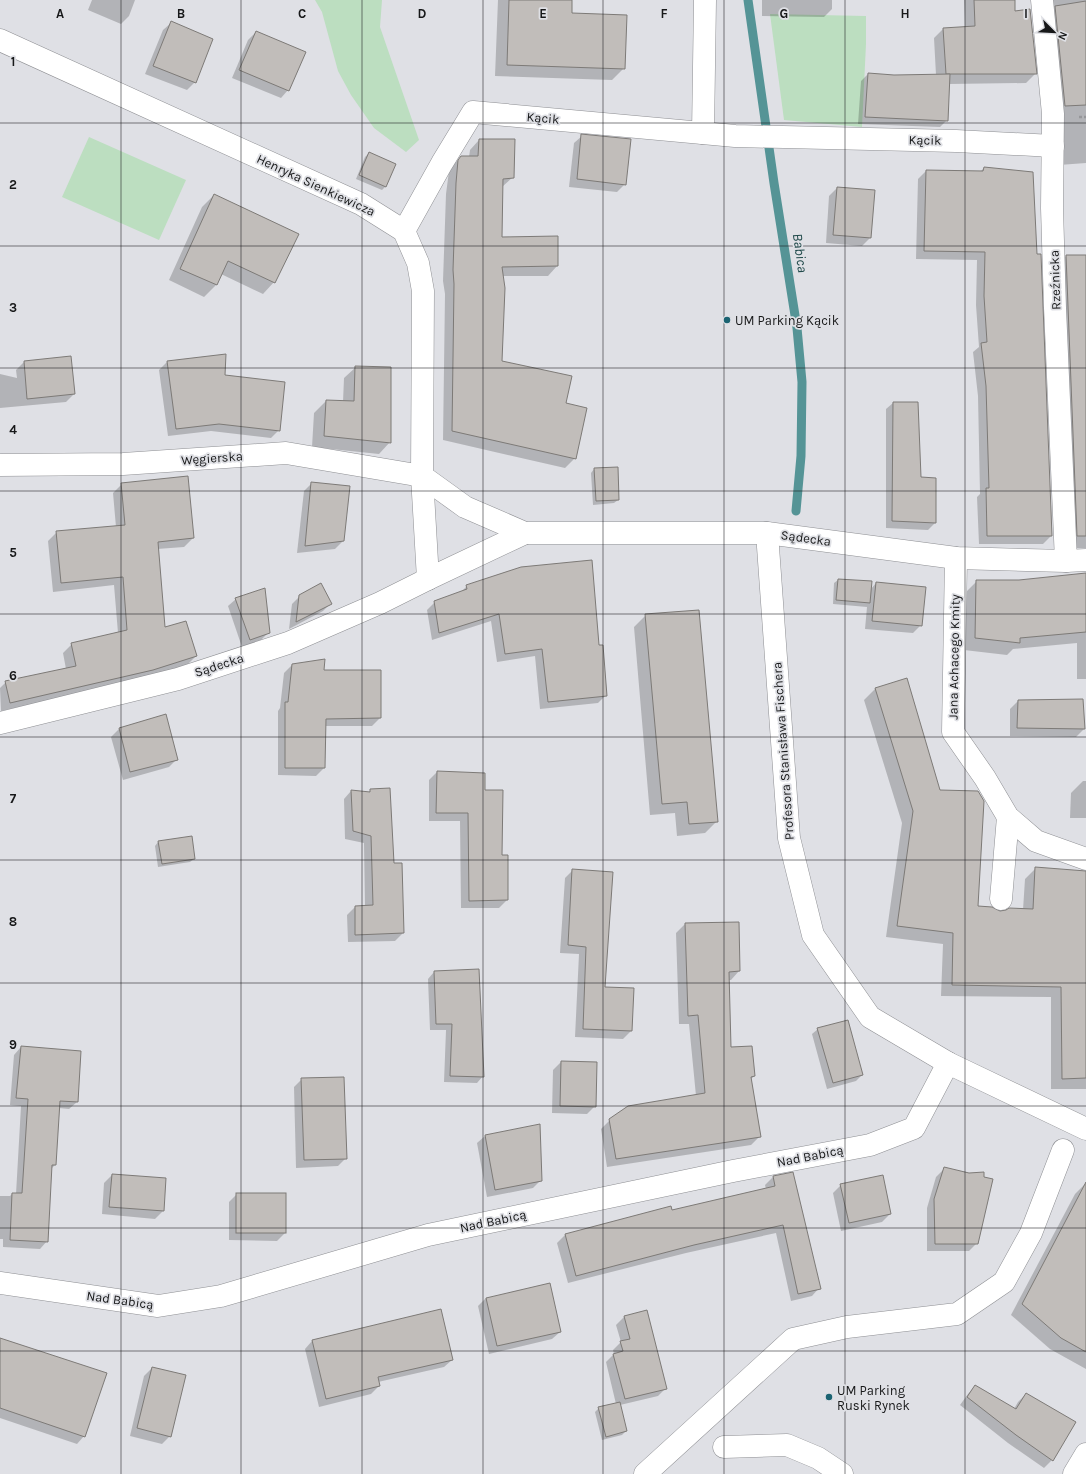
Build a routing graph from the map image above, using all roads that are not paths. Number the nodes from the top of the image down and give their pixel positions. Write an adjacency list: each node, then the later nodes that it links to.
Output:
1 (705, 0): 4 (street)
2 (1042, 0): 5 (street, Rzeźnicka)
3 (0, 40): 6 (street, Henryka Sienkiewicza)
4 (703, 133): 5 (street, Kącik); 6 (street, Kącik)
5 (1054, 146): 12 (street, Rzeźnicka)
6 (404, 231): 8 (street)
7 (0, 465): 8 (street, Węgierska)
8 (422, 476): 9 (street, Sądecka); 13 (street)
9 (525, 533): 10 (street, Sądecka); 13 (street, Sądecka)
10 (767, 533): 11 (street, Sądecka); 18 (street, Profesora Stanisława Fischera)
11 (956, 558): 12 (street, Sądecka); 15 (street, Jana Achacego Kmity)
12 (1076, 561)
13 (428, 579): 14 (street, Sądecka)
14 (0, 723)
15 (1008, 817): 16 (street, Jana Achacego Kmity); 17 (street)
16 (1086, 859)
17 (1001, 899)
18 (948, 1063): 19 (street, Profesora Stanisława Fischera); 21 (street, Nad Babicą)
19 (1086, 1129)
20 (1063, 1150): 24 (street)
21 (0, 1283)
22 (724, 1447): 25 (street)
23 (1086, 1454): 26 (street)
24 (645, 1474)
25 (842, 1474)
26 (1074, 1474)

